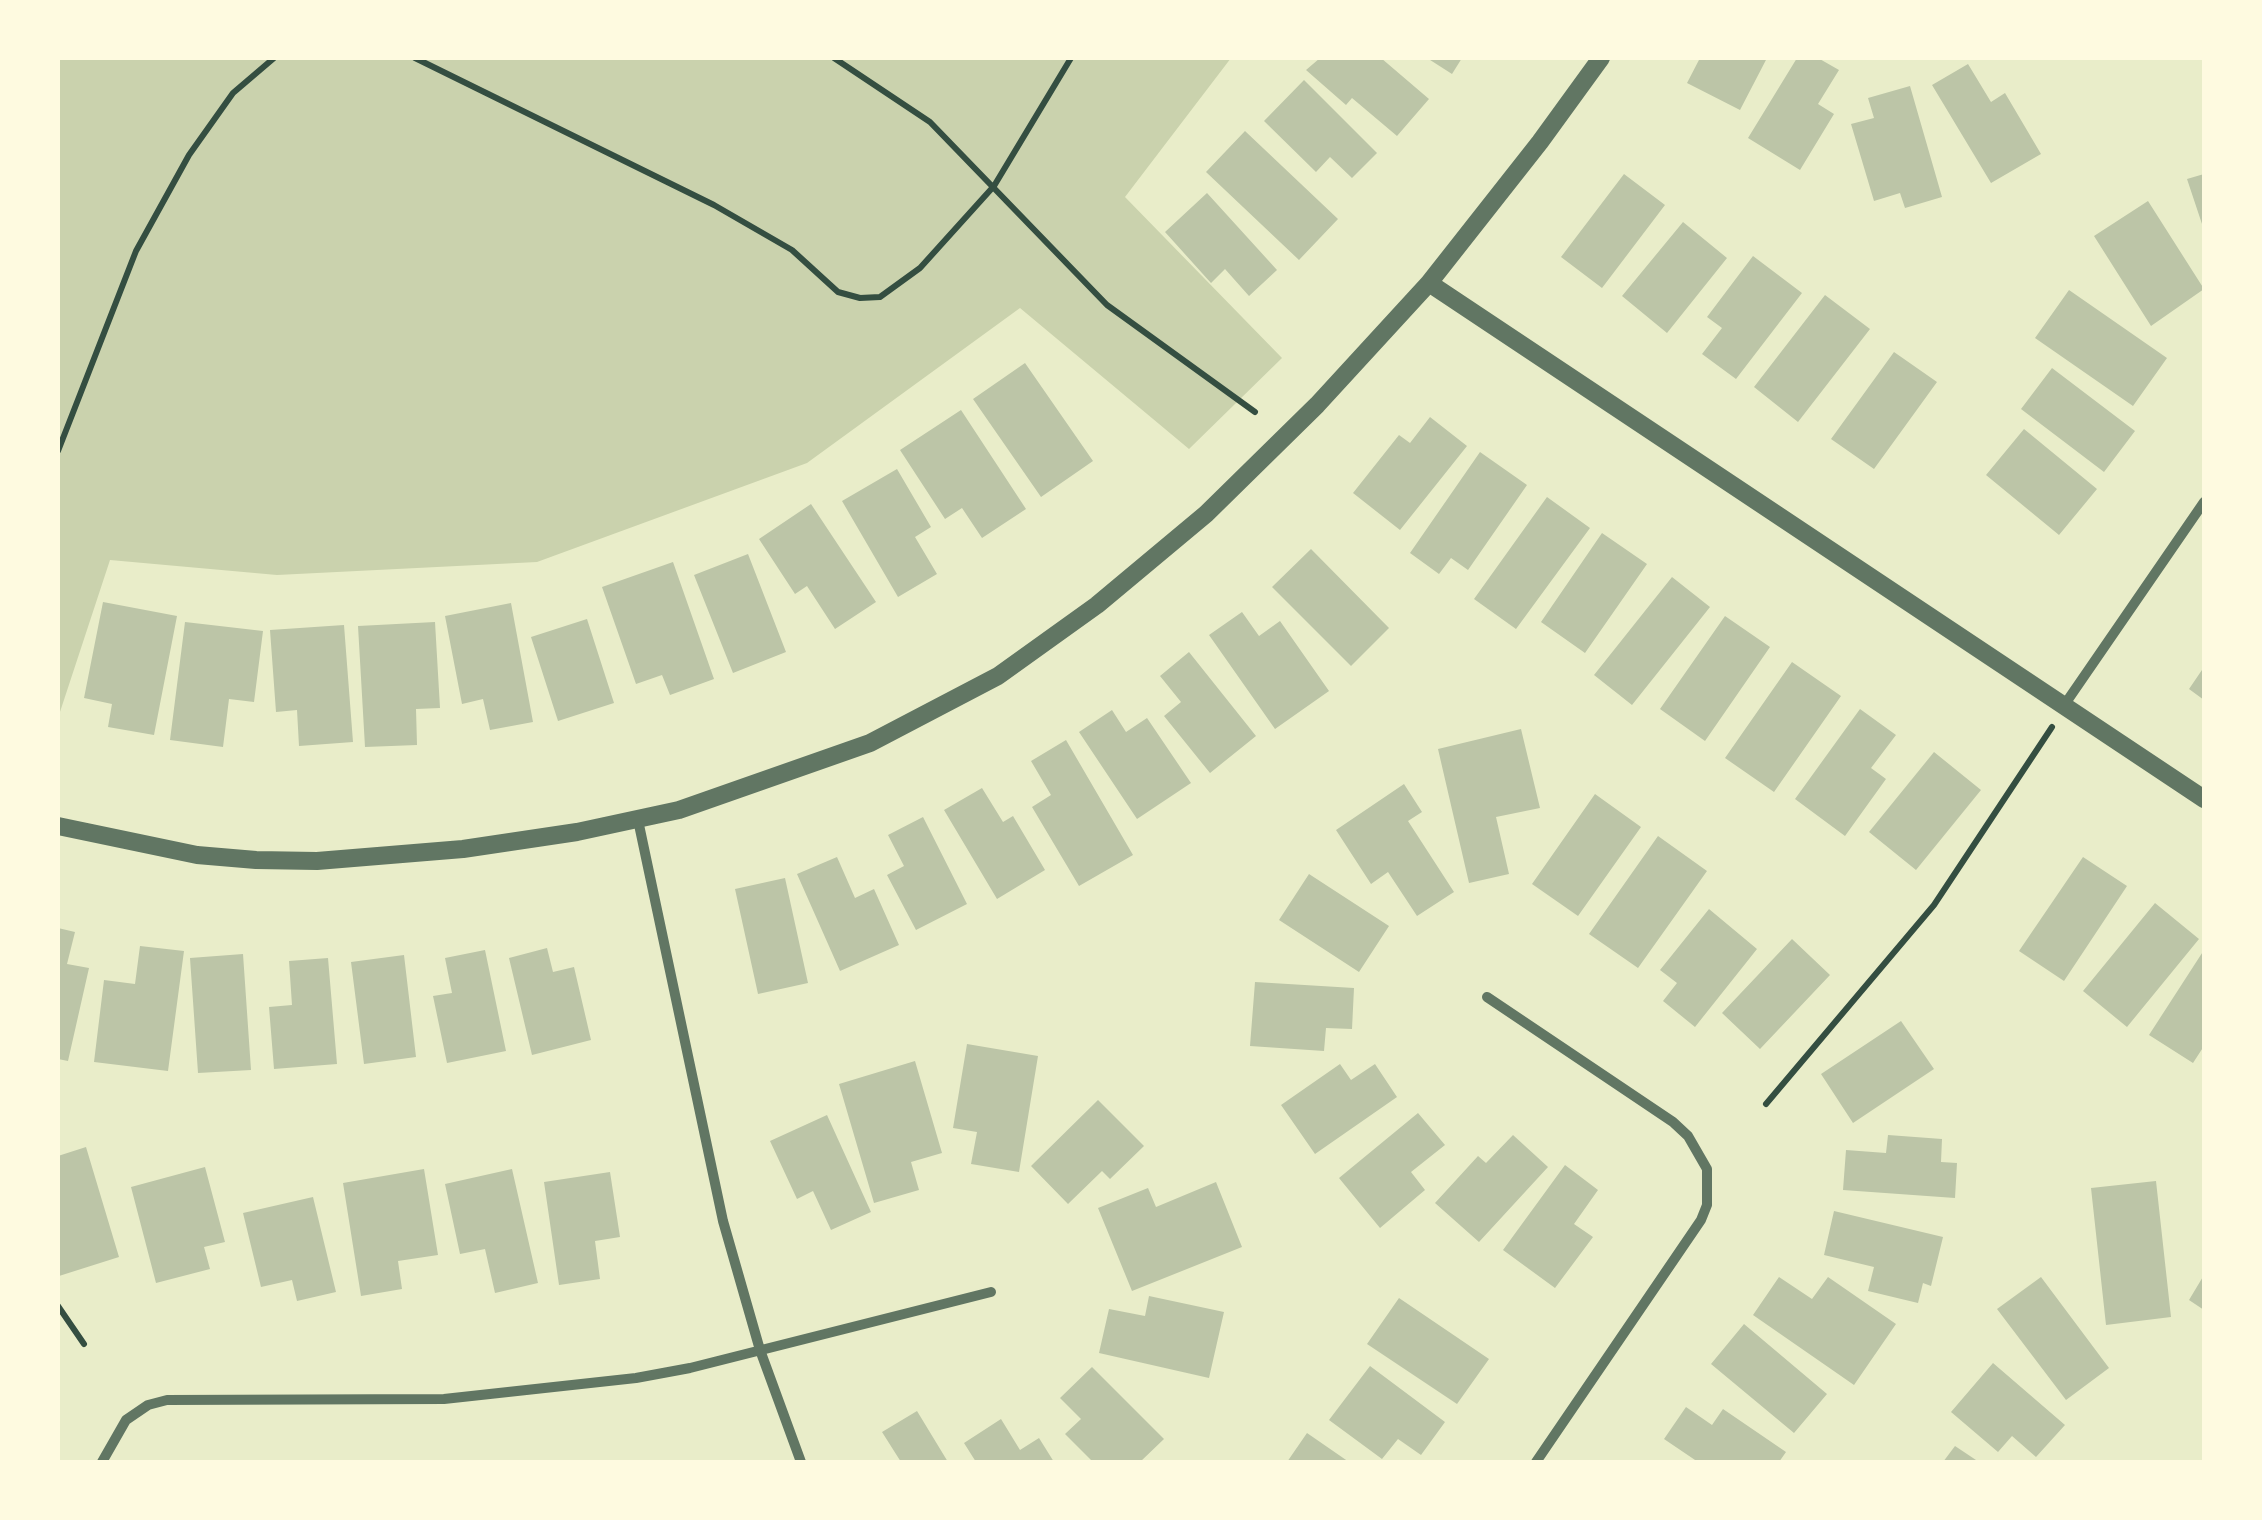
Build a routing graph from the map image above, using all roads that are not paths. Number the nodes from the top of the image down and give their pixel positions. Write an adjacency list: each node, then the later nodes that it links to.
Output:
1 (1601, 58): 2 (street)
2 (1429, 283): 4 (street); 6 (street)
3 (2204, 502): 4 (street)
4 (2065, 704): 5 (street)
5 (2204, 799)
6 (638, 820): 7 (street); 10 (street)
7 (58, 826)
8 (1487, 996): 13 (street)
9 (991, 1292): 10 (street)
10 (760, 1350): 11 (street); 12 (street)
11 (102, 1462)
12 (801, 1462)
13 (1536, 1462)

